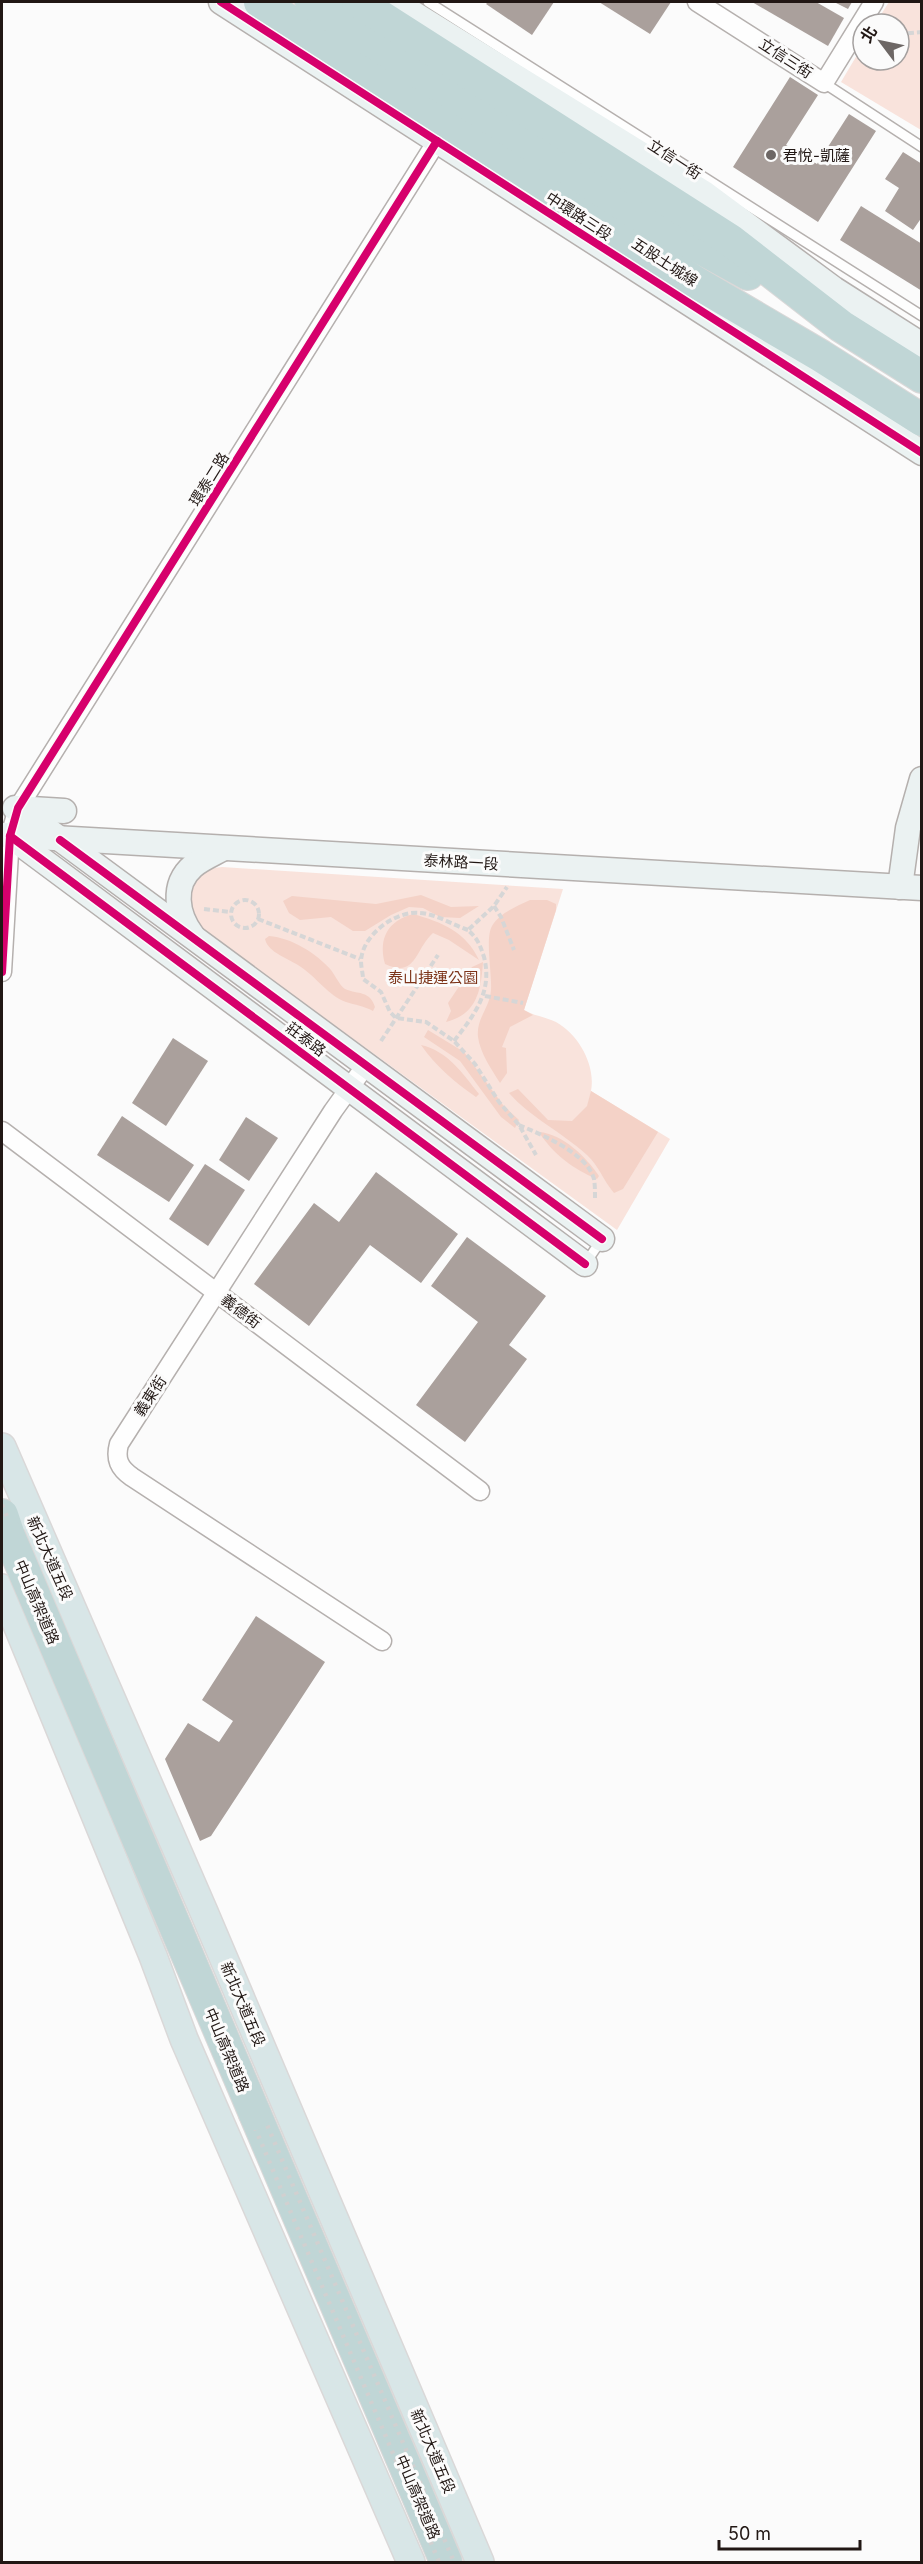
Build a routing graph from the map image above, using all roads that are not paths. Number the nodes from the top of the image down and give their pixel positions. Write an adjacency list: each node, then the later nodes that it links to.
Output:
1 (221, 2): 10 (street, 中環路三段)
2 (260, 2): 16 (highway, 五股土城線)
3 (311, 2): 12 (highway)
4 (358, 2): 14 (highway)
5 (395, 2): 15 (street)
6 (428, 2): 13 (lane, 立信一街)
7 (697, 2): 9 (street, 立信三街)
8 (874, 2): 9 (street, 立信三街)
9 (824, 83): 11 (lane)
10 (437, 141): 19 (street, 中環路三段); 21 (street, 環泰二路)
11 (921, 147)
12 (635, 212): 14 (highway); 16 (highway)
13 (921, 316)
14 (842, 326): 17 (highway)
15 (921, 345)
16 (821, 356): 18 (highway, 五股土城線)
17 (921, 376)
18 (921, 420)
19 (921, 453)
20 (921, 779): 26 (street)
21 (10, 808): 22 (street); 23 (street, 環泰二路); 24 (street, 莊泰路)
22 (64, 811)
23 (6, 835): 24 (street, 泰林路一段); 28 (street, 環泰二路); 30 (street, 莊泰路)
24 (60, 840): 25 (street, 泰林路一段); 27 (street, 莊泰路)
25 (222, 849): 26 (street, 泰林路一段); 27 (street)
26 (911, 888)
27 (196, 940): 29 (street, 莊泰路)
28 (2, 972)
29 (366, 1065): 30 (street, 義東街); 32 (street, 莊泰路)
30 (349, 1088): 33 (street, 莊泰路); 34 (street, 義東街)
31 (2, 1131): 34 (street, 義德街)
32 (602, 1239): 33 (lane)
33 (585, 1264)
34 (216, 1292): 36 (street, 義德街); 39 (street, 義東街)
35 (2, 1447): 40 (main road, 新北大道五段)
36 (480, 1491)
37 (4, 1524): 43 (highway, 中山高架道路, bridge)
38 (2, 1588): 41 (main road)
39 (382, 1641)
40 (228, 1969): 41 (main road); 44 (main road, 新北大道五段)
41 (162, 1980): 42 (main road)
42 (411, 2562)
43 (446, 2562)
44 (480, 2562)

